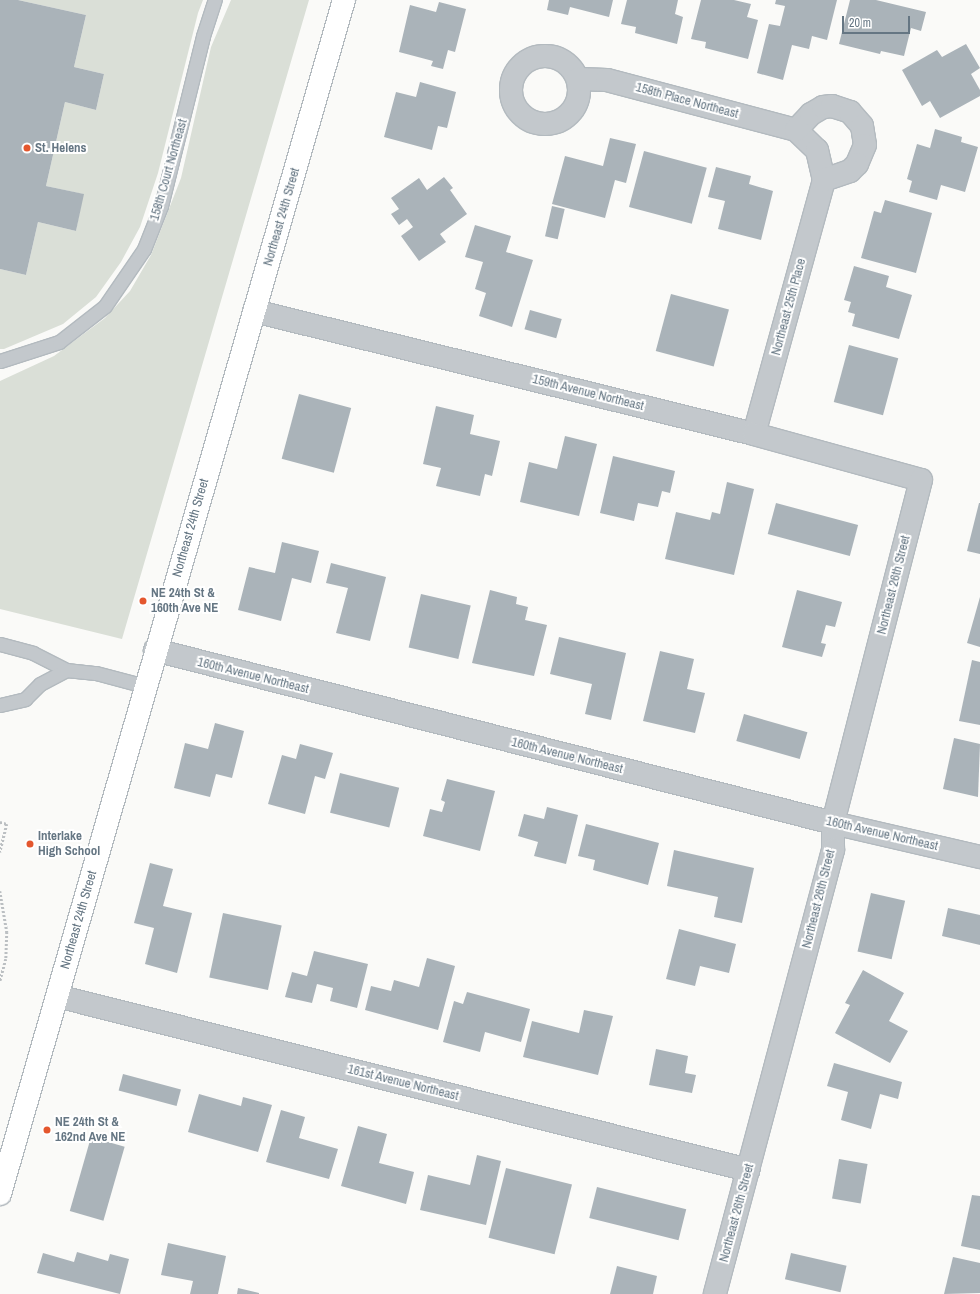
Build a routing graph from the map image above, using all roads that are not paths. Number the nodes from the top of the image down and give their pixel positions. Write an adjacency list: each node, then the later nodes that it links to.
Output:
1 (215, 0): 8 (lane, 158th Court Northeast)
2 (344, 0): 7 (main road, Northeast 24th Street)
3 (578, 79): 4 (street, 158th Place Northeast)
4 (796, 130): 5 (street, 158th Place Northeast); 6 (street)
5 (817, 150): 6 (street, Northeast 25th Place)
6 (824, 180): 9 (street, Northeast 25th Place)
7 (254, 311): 9 (street, 159th Avenue Northeast); 12 (main road, Northeast 24th Street)
8 (0, 361)
9 (754, 434): 10 (street, 159th Avenue Northeast)
10 (921, 480): 16 (street, Northeast 26th Street)
11 (0, 644): 13 (lane)
12 (156, 650): 14 (main road, Northeast 24th Street); 16 (street, 160th Avenue Northeast)
13 (66, 670): 14 (lane); 15 (lane)
14 (145, 686): 18 (main road, Northeast 24th Street)
15 (0, 705)
16 (833, 823): 17 (street, 160th Avenue Northeast); 19 (street, Northeast 26th Street)
17 (980, 857)
18 (57, 996): 19 (street, 161st Avenue Northeast); 20 (main road, Northeast 24th Street)
19 (748, 1170): 21 (street, Northeast 26th Street)
20 (0, 1194)
21 (715, 1294)

